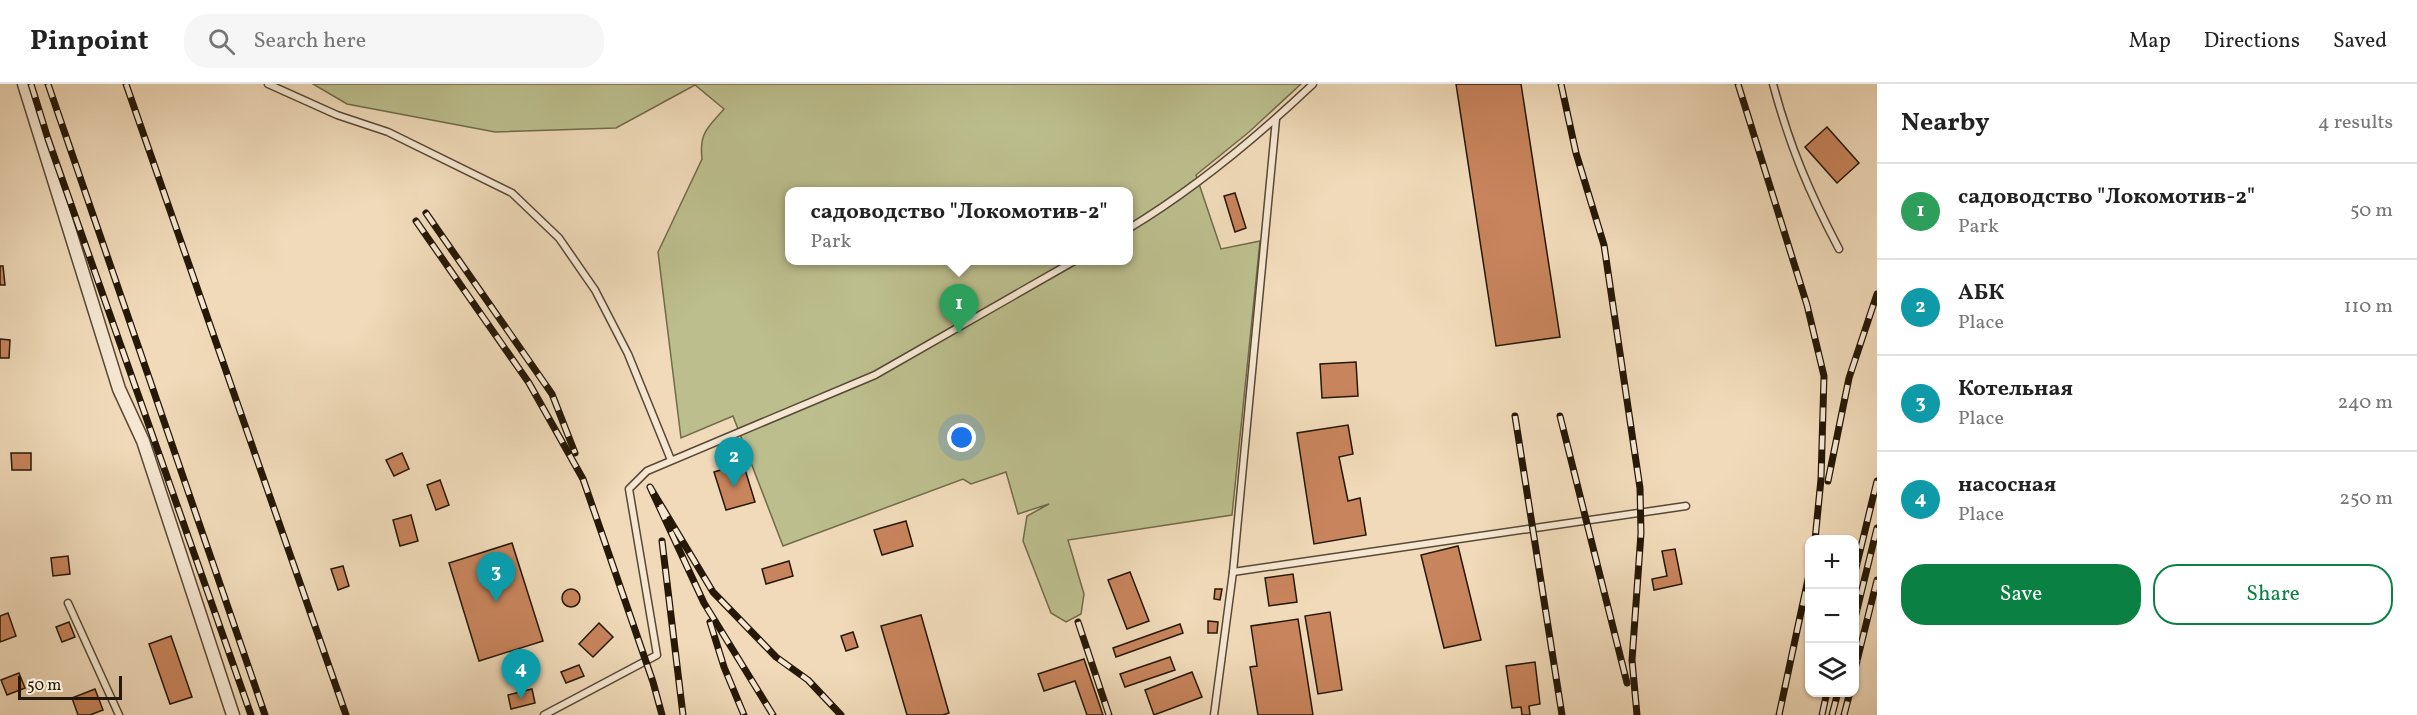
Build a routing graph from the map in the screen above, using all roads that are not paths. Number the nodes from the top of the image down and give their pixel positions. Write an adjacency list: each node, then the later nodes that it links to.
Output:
1 (24, 84): 14 (street)
2 (268, 84): 9 (lane)
3 (1313, 84): 5 (lane)
4 (1773, 84): 7 (lane)
5 (1276, 119): 6 (lane); 11 (lane)
6 (1133, 226)
7 (1839, 249)
8 (1069, 265): 9 (lane)
9 (671, 460): 15 (lane)
10 (1686, 506): 11 (lane)
11 (1233, 572): 16 (lane)
12 (68, 603): 13 (lane)
13 (119, 715)
14 (233, 715)
15 (544, 715)
16 (1214, 715)

